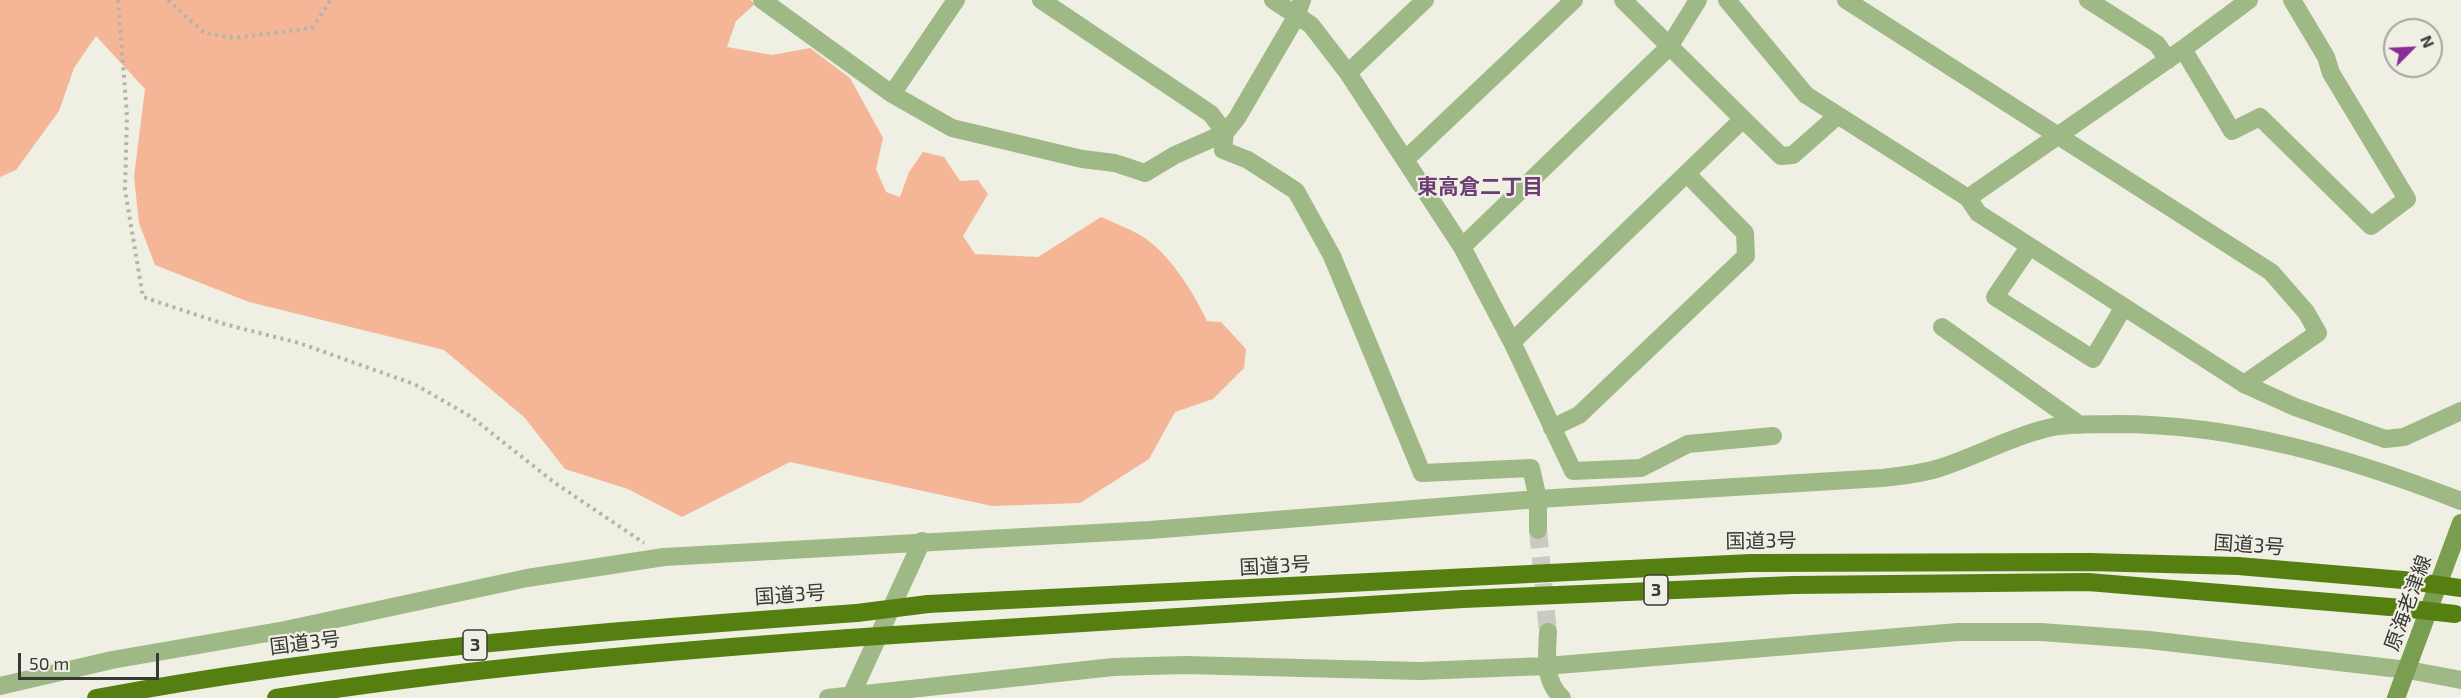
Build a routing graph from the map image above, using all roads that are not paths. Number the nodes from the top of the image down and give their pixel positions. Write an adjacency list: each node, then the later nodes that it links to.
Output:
1 (763, 0): 18 (street)
2 (956, 0): 18 (street)
3 (1041, 0): 21 (street)
4 (1273, 0): 14 (street)
5 (1425, 0): 17 (street)
6 (1574, 0): 23 (street)
7 (1623, 0): 15 (street)
8 (1698, 0): 15 (street)
9 (1727, 0): 19 (street)
10 (1846, 0): 22 (street)
11 (2088, 0): 16 (street)
12 (2249, 0): 16 (street)
13 (2292, 0): 16 (street)
14 (1299, 8): 17 (street); 21 (street)
15 (1669, 47): 20 (street); 26 (street)
16 (2175, 55): 22 (street)
17 (1348, 73): 23 (street)
18 (892, 94): 21 (street)
19 (1837, 116): 20 (street); 25 (street)
20 (1743, 119): 24 (street)
21 (1225, 133): 36 (street)
22 (2059, 135): 25 (street); 31 (street)
23 (1406, 159): 26 (street)
24 (1687, 174): 30 (street); 34 (street)
25 (1968, 198): 27 (street)
26 (1462, 247): 30 (street)
27 (2029, 247): 28 (street); 28 (street)
28 (2123, 308): 31 (street)
29 (1942, 327): 33 (street)
30 (1512, 342): 34 (street)
31 (2244, 384): 32 (street)
32 (2461, 411)
33 (2080, 425): 36 (street); 37 (street)
34 (1552, 428): 35 (street)
35 (1773, 436)
36 (1538, 499): 39 (street); 40 (street)
37 (2461, 501)
38 (2461, 523): 45 (main road, 原海老津線)
39 (1538, 530)
40 (922, 542): 47 (street); 48 (street)
41 (2461, 588): 49 (highway, 国道3号 / 3, bridge)
42 (2458, 614): 50 (highway, 3, bridge)
43 (1548, 632): 44 (street)
44 (1546, 666): 45 (street); 48 (street); 52 (street)
45 (2408, 670): 46 (street); 53 (main road, 原海老津線)
46 (2461, 681)
47 (0, 686)
48 (850, 697): 51 (street)
49 (96, 698)
50 (276, 698)
51 (828, 698)
52 (1562, 698)
53 (2396, 698)

